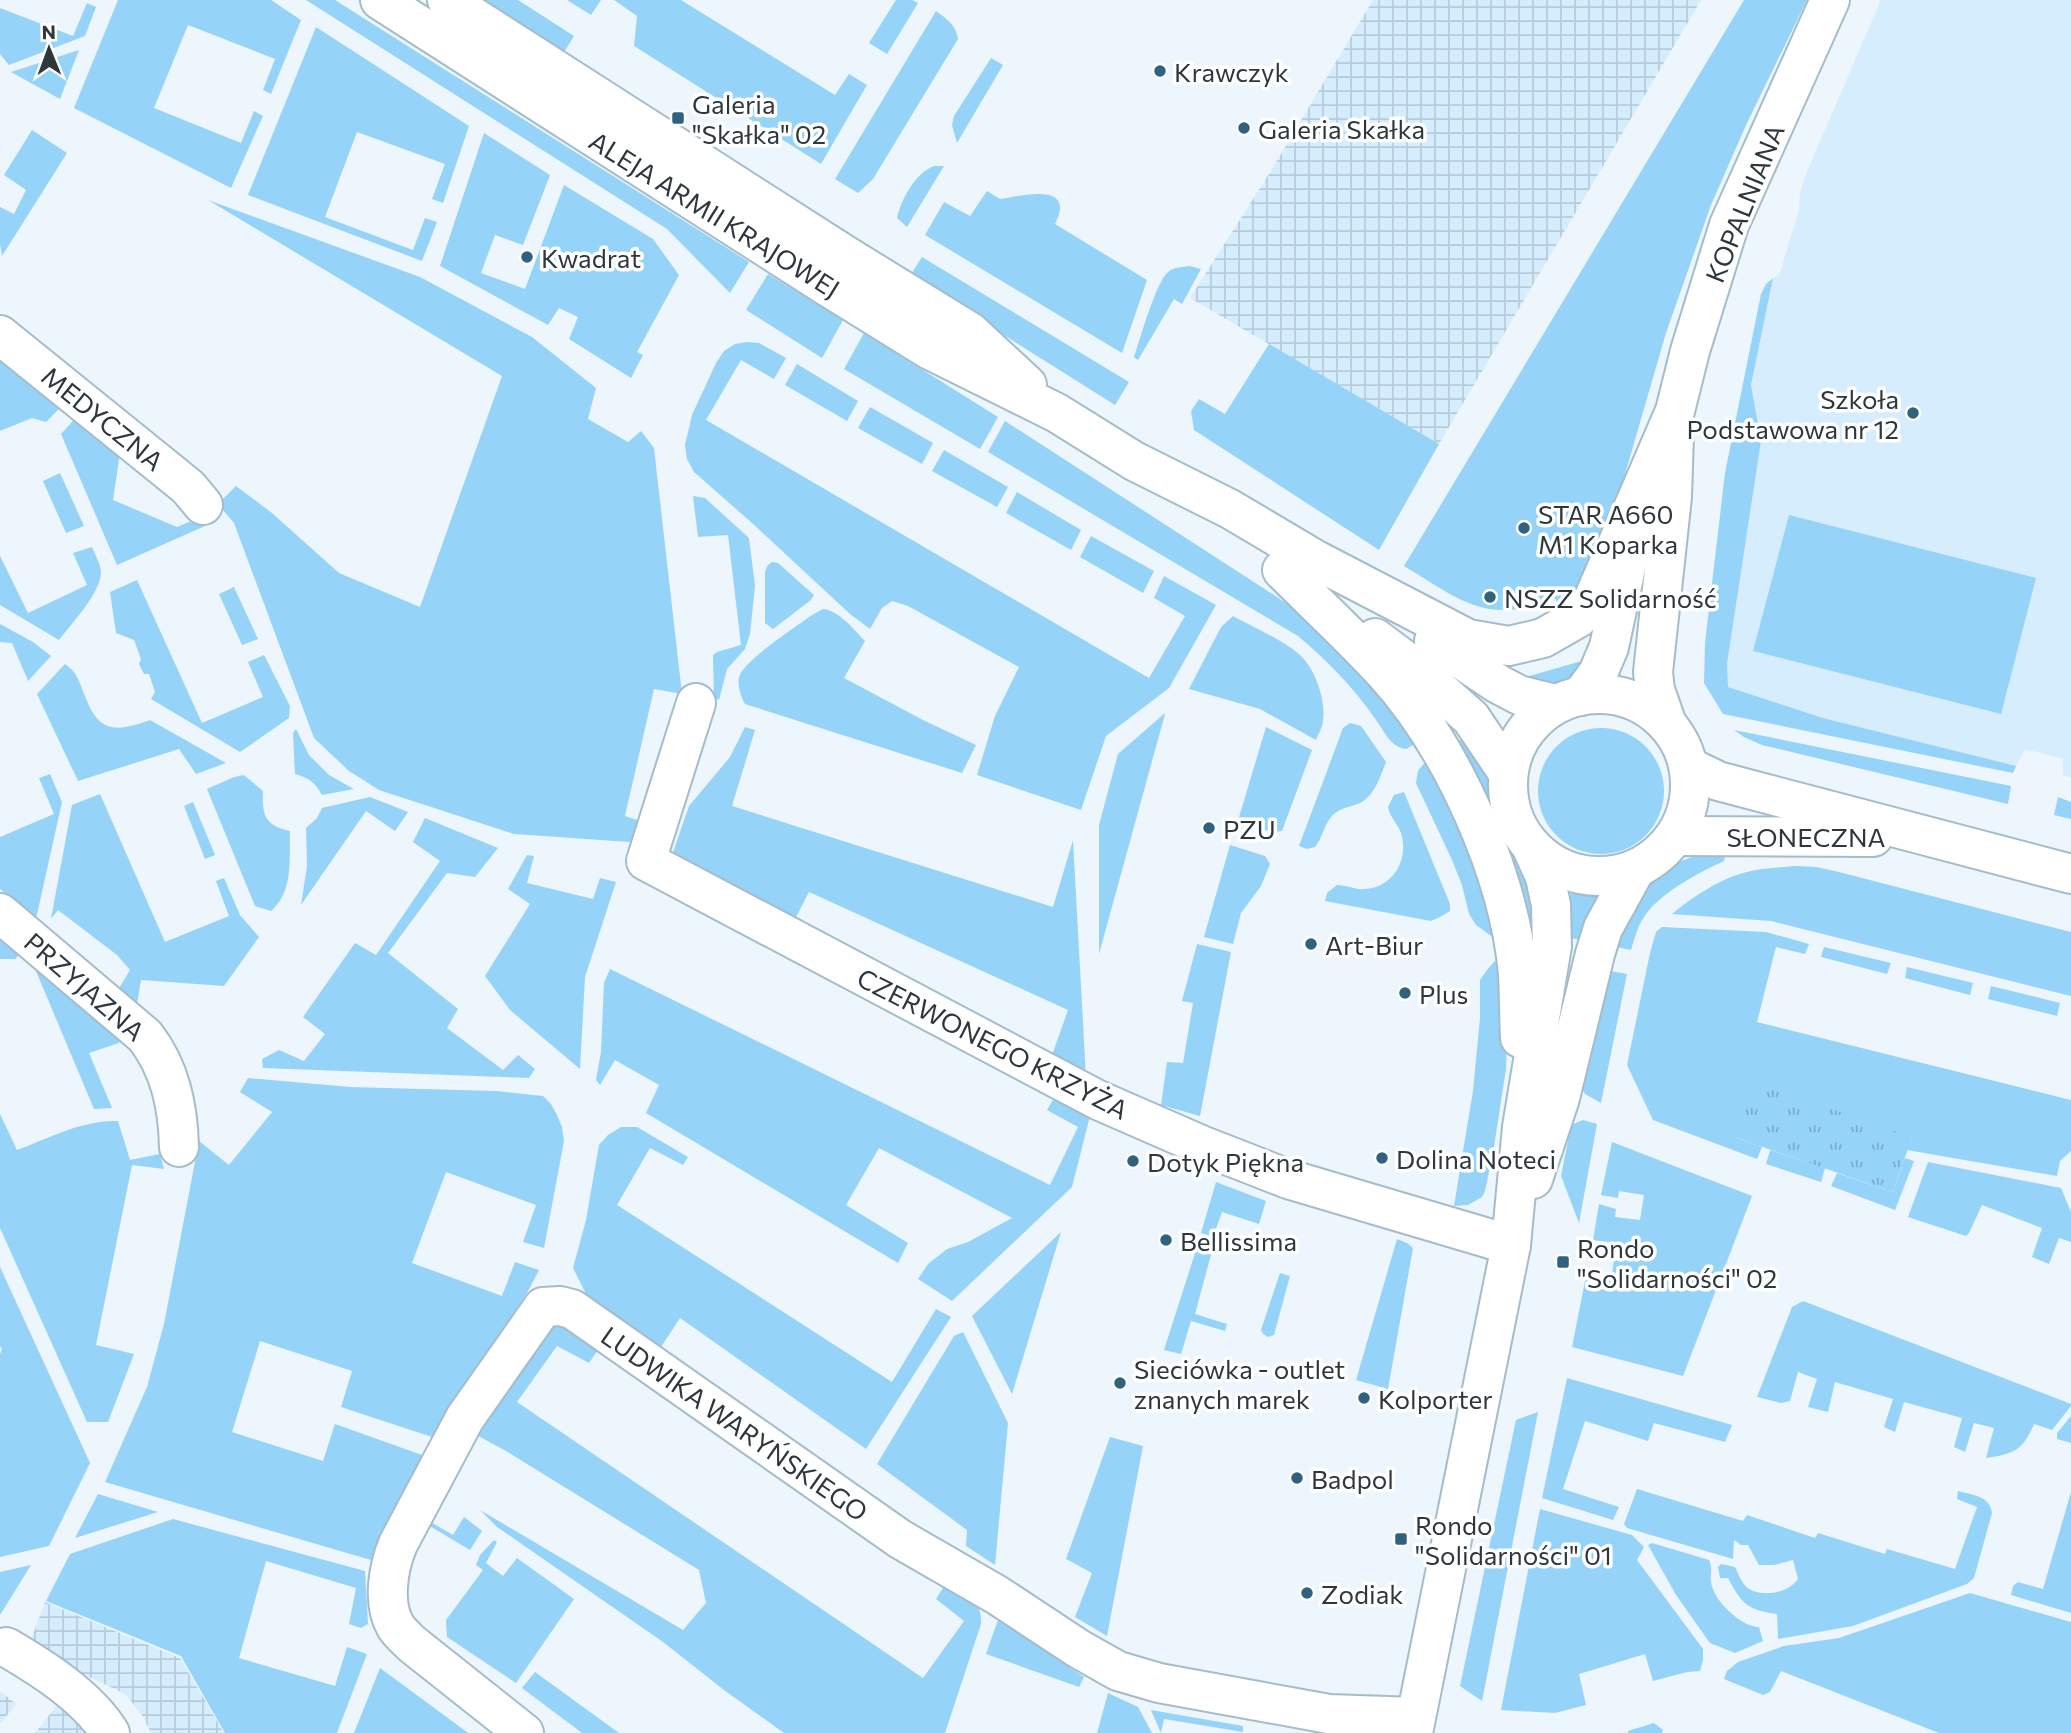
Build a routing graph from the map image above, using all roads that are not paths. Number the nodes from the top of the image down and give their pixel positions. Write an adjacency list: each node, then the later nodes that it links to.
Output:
1 (380, 0): 6 (street, ALEJA ARMII KRAJOWEJ)
2 (447, 0): 6 (street, ALEJA ARMII KRAJOWEJ)
3 (1830, 0): 5 (street, KOPALNIANA)
4 (0, 335): 8 (street, MEDYCZNA)
5 (1675, 411): 7 (street, KOPALNIANA); 12 (street, KOPALNIANA)
6 (1057, 413): 9 (street, ALEJA ARMII KRAJOWEJ)
7 (1644, 483): 9 (street, ALEJA ARMII KRAJOWEJ); 10 (street, KOPALNIANA)
8 (203, 505)
9 (1299, 565): 10 (street, ALEJA ARMII KRAJOWEJ); 14 (street, ALEJA ARMII KRAJOWEJ); 21 (street, ALEJA ARMII KRAJOWEJ)
10 (1566, 700): 12 (street); 14 (street)
11 (696, 703): 23 (street, CZERWONEGO KRZYŻA)
12 (1667, 724): 13 (street)
13 (1689, 767): 15 (street); 16 (street, SŁONECZNA)
14 (1507, 773): 17 (street)
15 (1676, 836): 16 (street, SŁONECZNA); 18 (street)
16 (1936, 838): 19 (street, SŁONECZNA)
17 (1532, 848): 18 (street); 21 (street, ALEJA ARMII KRAJOWEJ)
18 (1635, 870): 23 (street, ALEJA ARMII KRAJOWEJ)
19 (2071, 874)
20 (0, 913): 22 (street, PRZYJAZNA)
21 (1522, 1127): 23 (street, ALEJA ARMII KRAJOWEJ)
22 (179, 1147)
23 (1511, 1245): 25 (street, ALEJA ARMII KRAJOWEJ)
24 (6, 1647): 26 (street)
25 (1414, 1725): 27 (street, LUDWIKA WARYŃSKIEGO)
26 (108, 1730)
27 (524, 1733)

